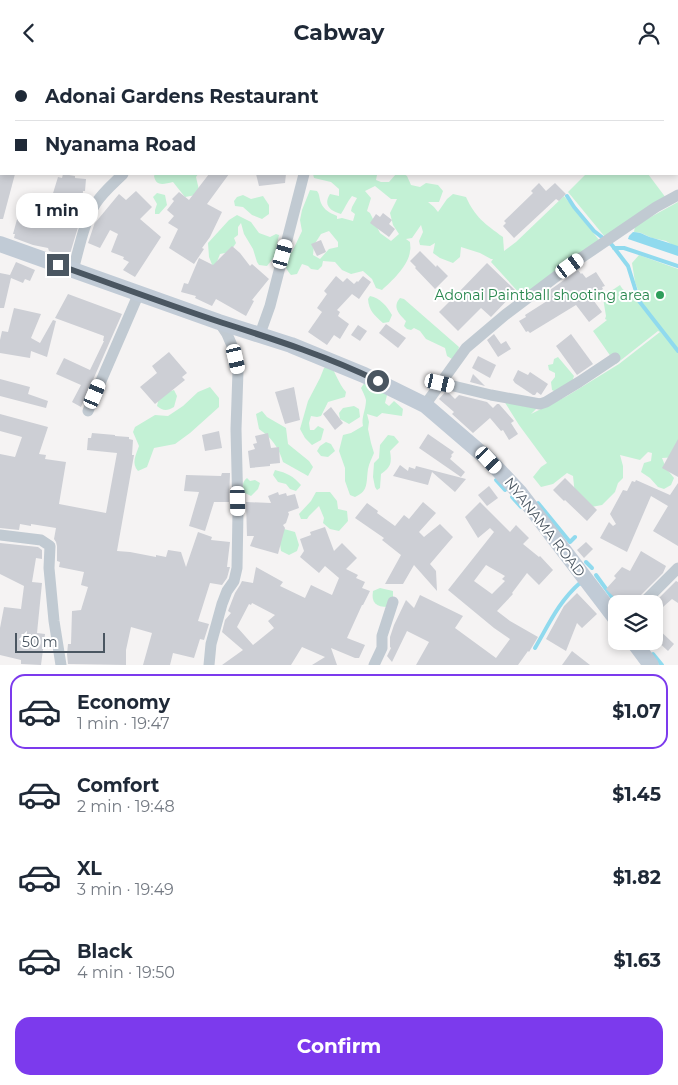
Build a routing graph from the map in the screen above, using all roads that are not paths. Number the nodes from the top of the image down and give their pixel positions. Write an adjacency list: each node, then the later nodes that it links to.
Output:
1 (122, 175): 5 (street)
2 (304, 175): 8 (street)
3 (678, 195): 10 (street)
4 (0, 244): 5 (street, NYANAMA ROAD)
5 (73, 270): 6 (street, NYANAMA ROAD)
6 (139, 293): 7 (street, NYANAMA ROAD); 12 (street)
7 (219, 322): 8 (street, NYANAMA ROAD); 20 (street)
8 (260, 334): 11 (street, NYANAMA ROAD)
9 (615, 358): 10 (street)
10 (440, 383): 11 (street)
11 (425, 405): 17 (street, NYANAMA ROAD)
12 (88, 411)
13 (0, 535): 19 (street)
14 (678, 568): 15 (street)
15 (651, 595)
16 (393, 602): 21 (street)
17 (608, 608)
18 (640, 650): 22 (street)
19 (61, 665)
20 (209, 665)
21 (374, 665)
22 (651, 665)

